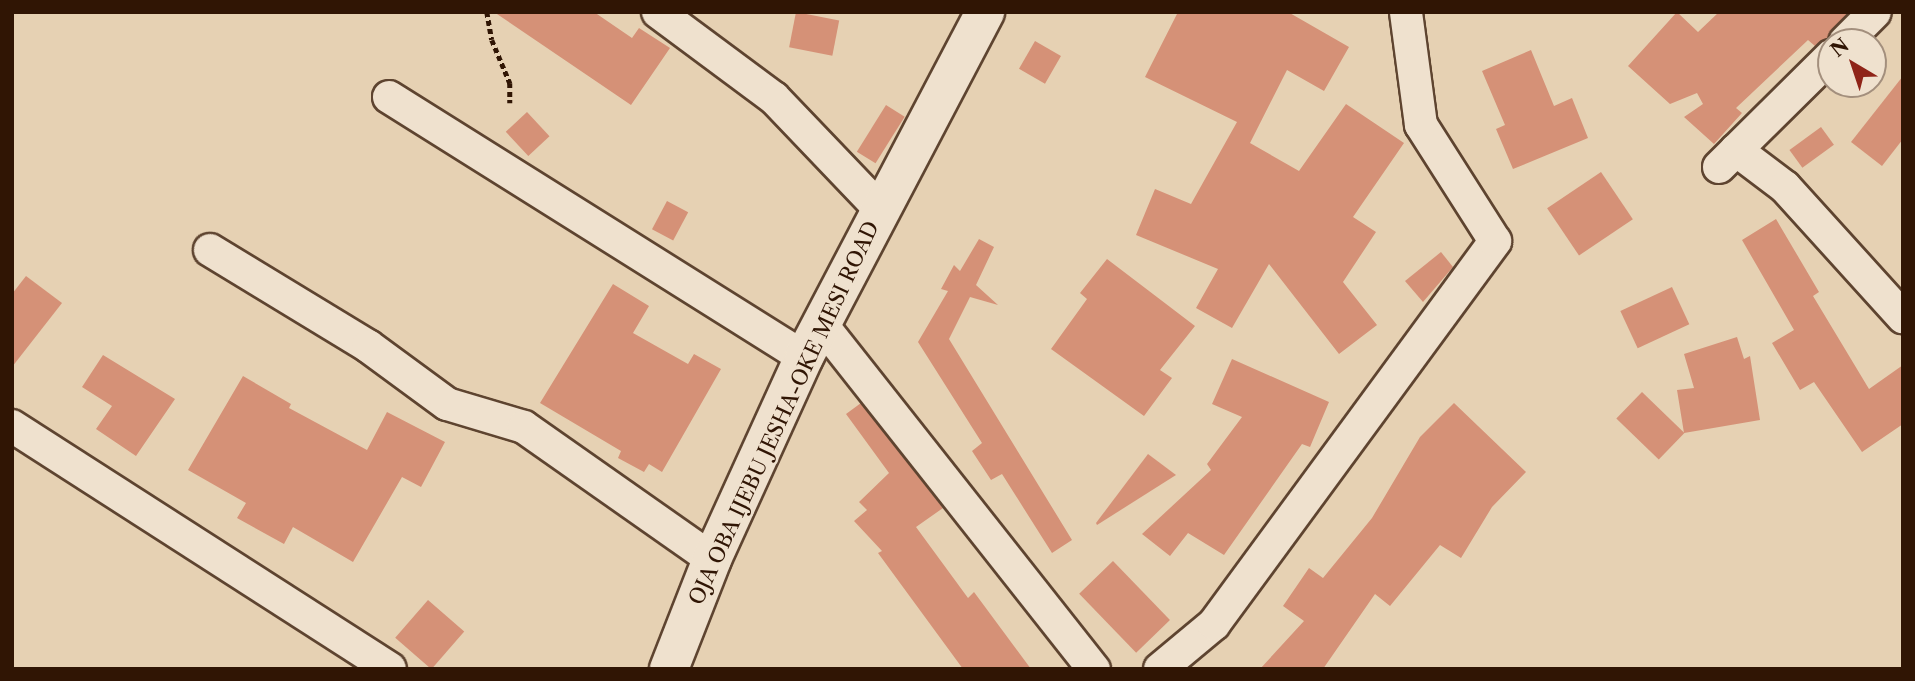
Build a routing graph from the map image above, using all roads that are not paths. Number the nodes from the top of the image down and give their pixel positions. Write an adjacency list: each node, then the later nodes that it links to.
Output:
1 (658, 12): 8 (street)
2 (985, 12): 8 (main road, OJA OBA IJEBU JESHA-OKE MESI ROAD)
3 (1406, 12): 17 (street)
4 (1875, 12): 5 (street)
5 (1859, 28)
6 (1817, 70): 10 (street)
7 (389, 97): 11 (street)
8 (879, 208): 11 (main road, OJA OBA IJEBU JESHA-OKE MESI ROAD)
9 (210, 250): 13 (street)
10 (1903, 317)
11 (813, 341): 13 (main road, OJA OBA IJEBU JESHA-OKE MESI ROAD); 16 (street)
12 (12, 426): 14 (street)
13 (712, 558): 15 (main road, OJA OBA IJEBU JESHA-OKE MESI ROAD)
14 (390, 669)
15 (669, 669)
16 (1094, 669)
17 (1160, 669)

